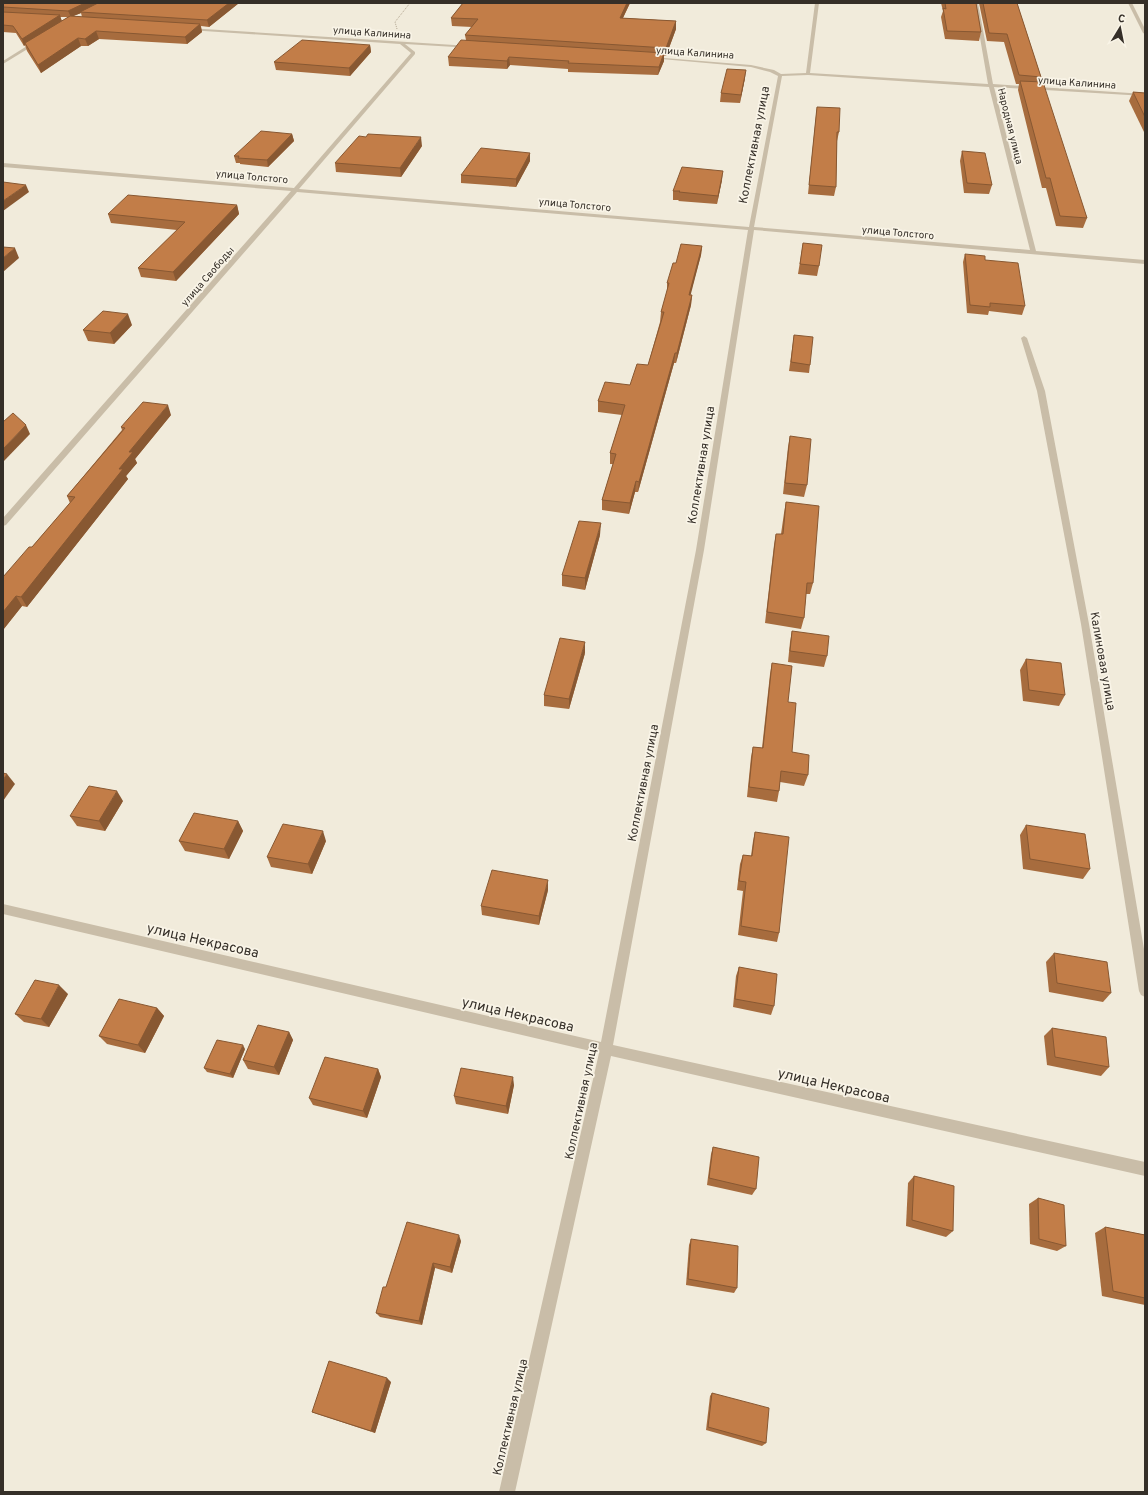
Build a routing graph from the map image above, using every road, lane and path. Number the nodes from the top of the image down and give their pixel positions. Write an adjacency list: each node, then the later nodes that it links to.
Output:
1 (410, 3): 8 (path)
2 (817, 3): 12 (street)
3 (976, 3): 14 (street, Народная улица)
4 (1130, 3): 6 (street)
5 (180, 28): 8 (street, улица Калинина)
6 (1145, 33)
7 (43, 38): 11 (street)
8 (400, 42): 9 (street, улица Калинина); 17 (street, улица Свободы)
9 (480, 47)
10 (646, 58): 13 (street, улица Калинина)
11 (3, 63)
12 (808, 74): 13 (street, улица Калинина); 14 (street, улица Калинина)
13 (780, 75): 18 (street, Коллективная улица)
14 (991, 85): 15 (street, улица Калинина); 19 (street, Народная улица)
15 (1145, 95)
16 (3, 164): 17 (street, улица Толстого)
17 (296, 189): 18 (street, улица Толстого); 22 (street, улица Свободы)
18 (751, 229): 19 (street, улица Толстого); 25 (street, Коллективная улица)
19 (1034, 253): 20 (street, улица Толстого)
20 (1145, 262)
21 (1024, 338): 24 (street, Калиновая улица)
22 (3, 523)
23 (3, 909): 25 (street, улица Некрасова)
24 (1145, 991)
25 (606, 1049): 26 (street, улица Некрасова); 27 (street, Коллективная улица)
26 (1145, 1169)
27 (507, 1492)

